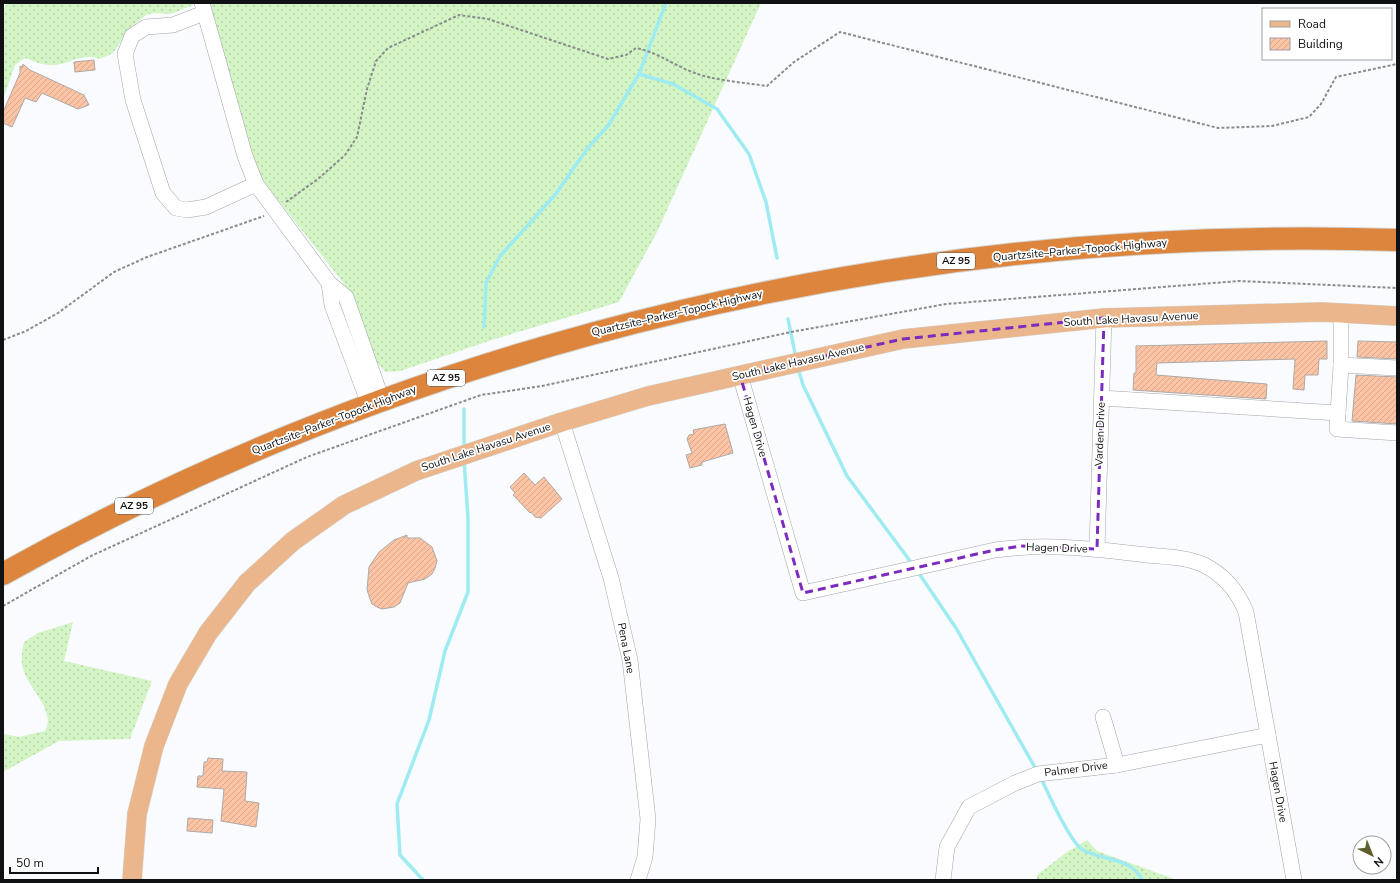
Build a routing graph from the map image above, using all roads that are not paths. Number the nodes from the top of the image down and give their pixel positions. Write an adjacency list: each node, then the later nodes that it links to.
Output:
1 (203, 8): 2 (street); 2 (street)
2 (256, 184): 11 (street)
3 (1397, 240): 11 (highway, Quartzsite–Parker–Topock Highway / AZ 95)
4 (1341, 313): 5 (main road, South Lake Havasu Avenue); 6 (main road, South Lake Havasu Avenue); 7 (street)
5 (1397, 316)
6 (1104, 318): 9 (main road, South Lake Havasu Avenue); 10 (street, Varden Drive)
7 (1341, 365): 8 (street); 12 (street)
8 (1397, 368)
9 (740, 375): 13 (main road, South Lake Havasu Avenue); 15 (street, Hagen Drive)
10 (1102, 398): 12 (street); 15 (street, Varden Drive)
11 (376, 402): 16 (highway, Quartzsite–Parker–Topock Highway / AZ 95)
12 (1338, 413): 14 (street)
13 (562, 422): 20 (main road, South Lake Havasu Avenue); 21 (street, Pena Lane)
14 (1397, 433)
15 (1097, 549): 18 (street, Hagen Drive)
16 (3, 574)
17 (1103, 717): 19 (street)
18 (1268, 735): 19 (street, Palmer Drive); 23 (street, Hagen Drive)
19 (1117, 764): 22 (street, Palmer Drive)
20 (132, 880)
21 (638, 880)
22 (943, 880)
23 (1294, 880)

